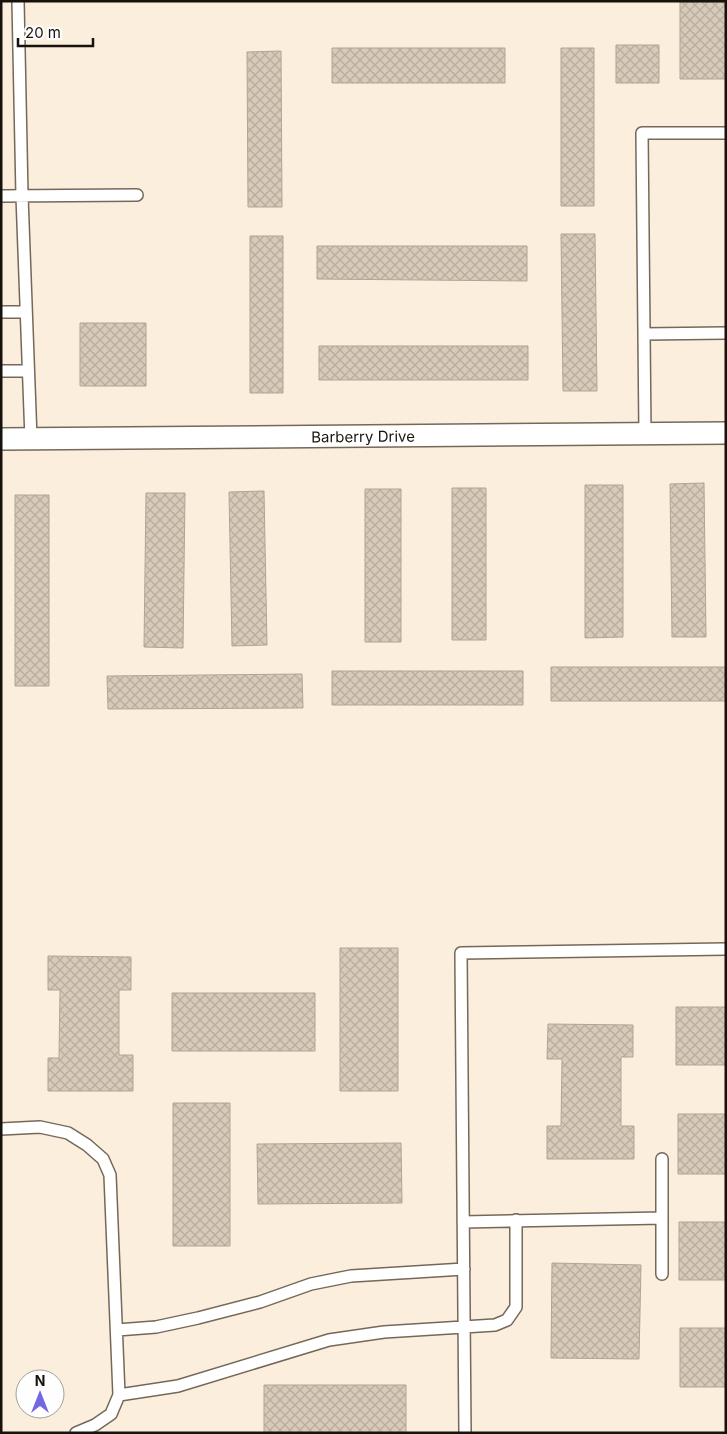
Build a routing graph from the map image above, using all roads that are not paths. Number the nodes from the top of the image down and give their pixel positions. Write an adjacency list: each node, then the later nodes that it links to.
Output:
1 (18, 1): 5 (lane)
2 (726, 133): 9 (lane)
3 (137, 195): 5 (lane)
4 (1, 196): 5 (lane)
5 (22, 196): 7 (lane)
6 (1, 312): 7 (lane)
7 (26, 312): 11 (lane)
8 (726, 333): 9 (lane)
9 (644, 334): 13 (lane)
10 (1, 371): 11 (lane)
11 (28, 371): 15 (lane)
12 (726, 433): 13 (street, Barberry Drive)
13 (646, 434): 15 (street, Barberry Drive)
14 (1, 439): 15 (street, Barberry Drive)
15 (31, 439)
16 (726, 949): 21 (lane)
17 (1, 1129): 25 (lane)
18 (662, 1159): 19 (lane)
19 (662, 1218): 20 (lane); 23 (lane)
20 (516, 1220): 21 (lane); 24 (lane)
21 (463, 1222): 22 (lane)
22 (464, 1269): 24 (lane); 25 (lane)
23 (662, 1274)
24 (464, 1326): 26 (lane); 28 (lane)
25 (116, 1330): 26 (lane)
26 (119, 1395): 27 (lane)
27 (76, 1433)
28 (465, 1433)

